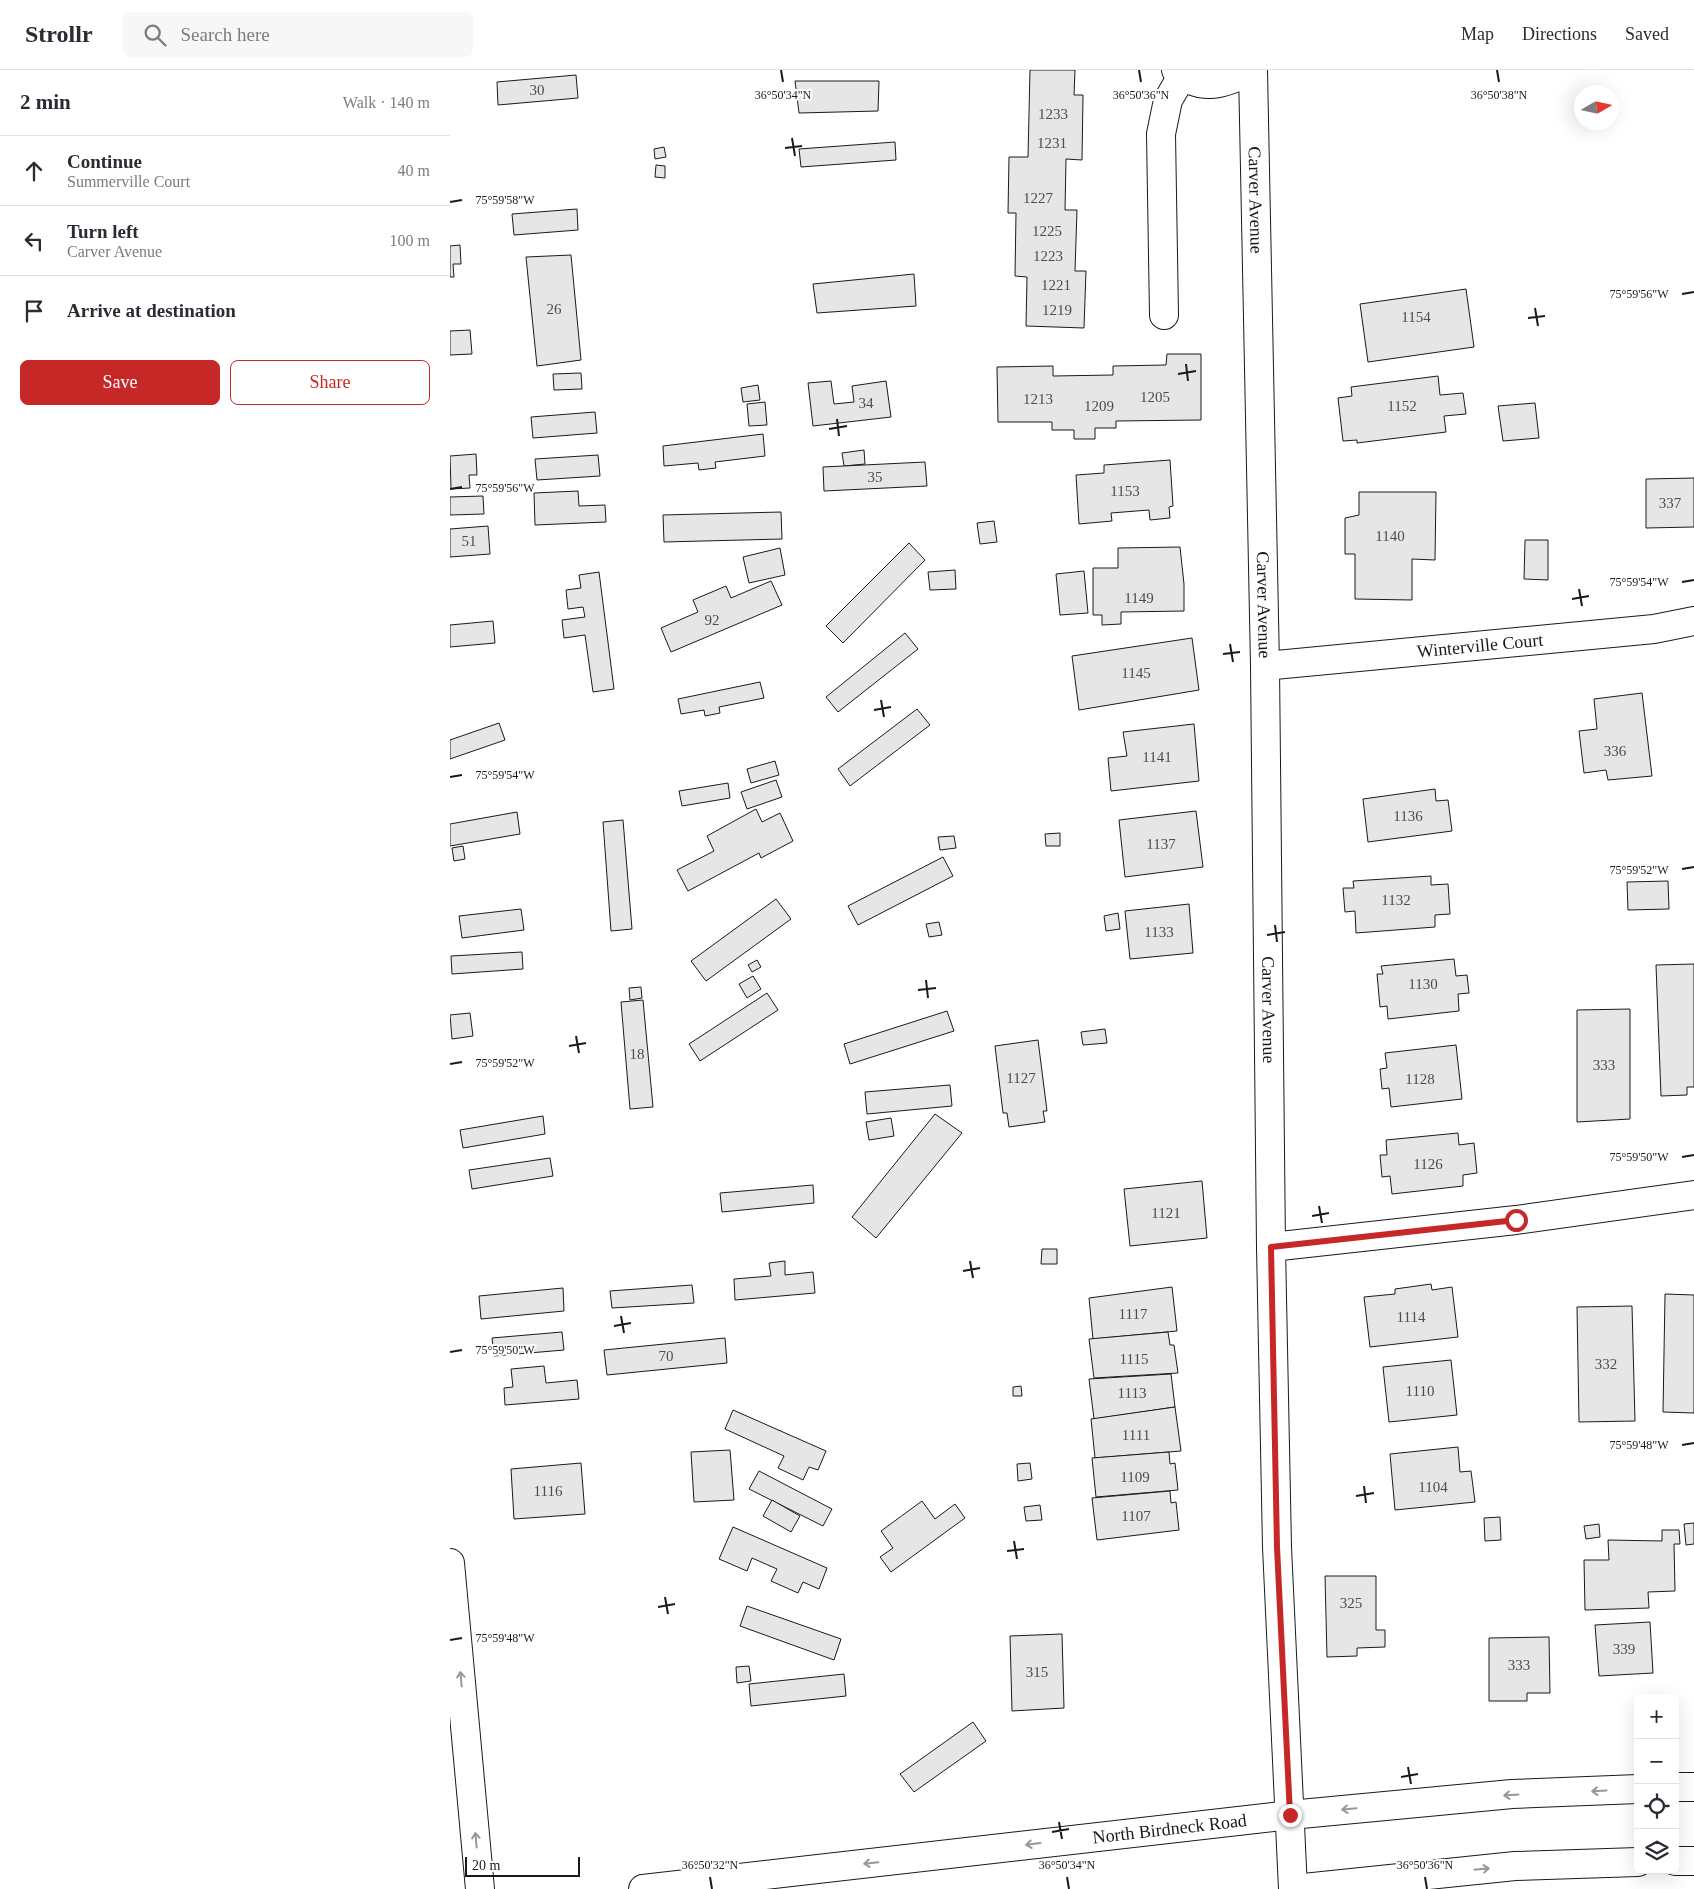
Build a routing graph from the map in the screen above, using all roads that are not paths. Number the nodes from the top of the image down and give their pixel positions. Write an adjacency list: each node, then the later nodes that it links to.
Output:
1 (1252, 70): 2 (street); 5 (street, Carver Avenue)
2 (1179, 73): 3 (street)
3 (1164, 315)
4 (1694, 621): 5 (street, Winterville Court)
5 (1265, 666): 7 (street, Carver Avenue)
6 (1694, 1195): 7 (street)
7 (1271, 1247): 12 (street, Carver Avenue)
8 (450, 1563): 16 (street, one-way to 8)
9 (1679, 1787): 10 (street)
10 (1694, 1787)
11 (1634, 1789): 12 (street, North Birdneck Road, one-way to 12)
12 (1290, 1815): 17 (street, North Birdneck Road, one-way to 17); 18 (street, Carver Avenue)
13 (1679, 1861): 14 (street)
14 (1694, 1861)
15 (1634, 1862): 18 (street, one-way to 15)
16 (480, 1889)
17 (643, 1889)
18 (1294, 1889)

